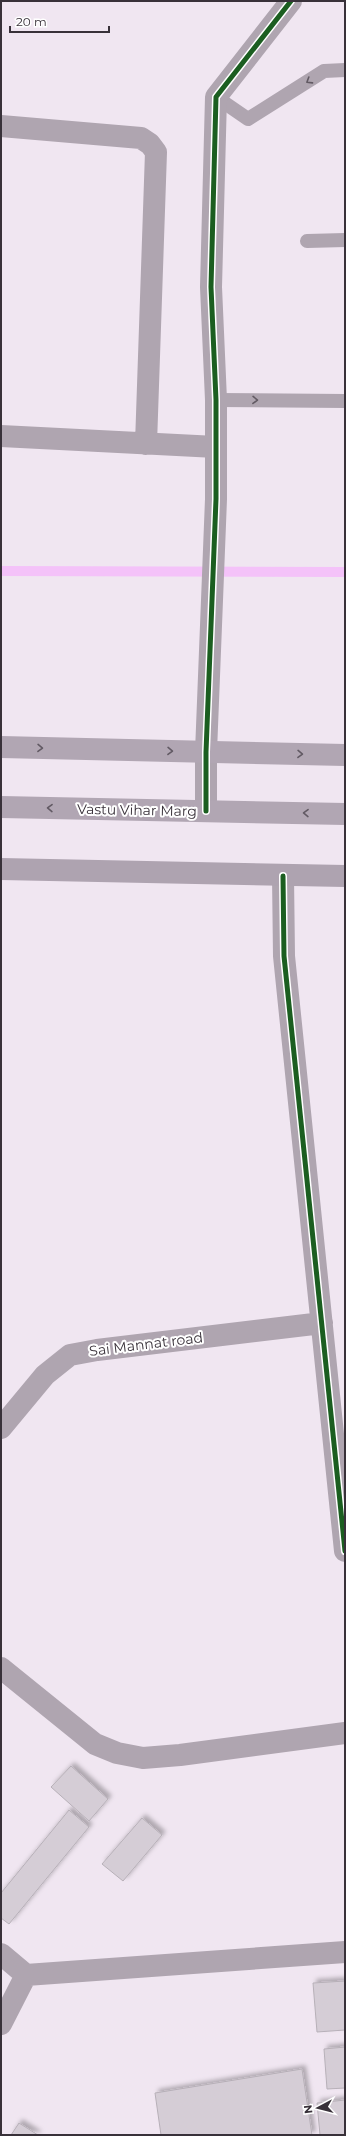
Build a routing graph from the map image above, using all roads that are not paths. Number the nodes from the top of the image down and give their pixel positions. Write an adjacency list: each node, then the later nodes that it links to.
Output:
1 (291, 1): 3 (street)
2 (345, 70): 3 (lane, one-way to 3)
3 (216, 97): 7 (street)
4 (1, 126): 10 (street)
5 (345, 240): 6 (lane)
6 (307, 241)
7 (216, 400): 8 (lane, one-way to 8); 11 (street)
8 (345, 401)
9 (1, 436): 10 (street)
10 (146, 444): 11 (street)
11 (216, 447): 13 (street)
12 (1, 747): 13 (main road, one-way to 13)
13 (206, 752): 14 (main road, one-way to 14); 16 (street)
14 (345, 755)
15 (1, 807): 16 (main road, Vastu Vihar Marg, one-way to 15)
16 (206, 811): 17 (main road, Vastu Vihar Marg, one-way to 16)
17 (345, 814)
18 (1, 869): 19 (street)
19 (283, 876): 20 (street); 21 (street)
20 (345, 876)
21 (322, 1322): 22 (street, Sai Mannat road); 23 (street)
22 (1, 1428)
23 (345, 1547): 24 (street)
24 (345, 1551)
25 (1, 1668): 26 (street)
26 (345, 1733)
27 (345, 1952): 29 (street)
28 (1, 1954): 29 (street)
29 (26, 1975): 30 (street)
30 (1, 2024)

